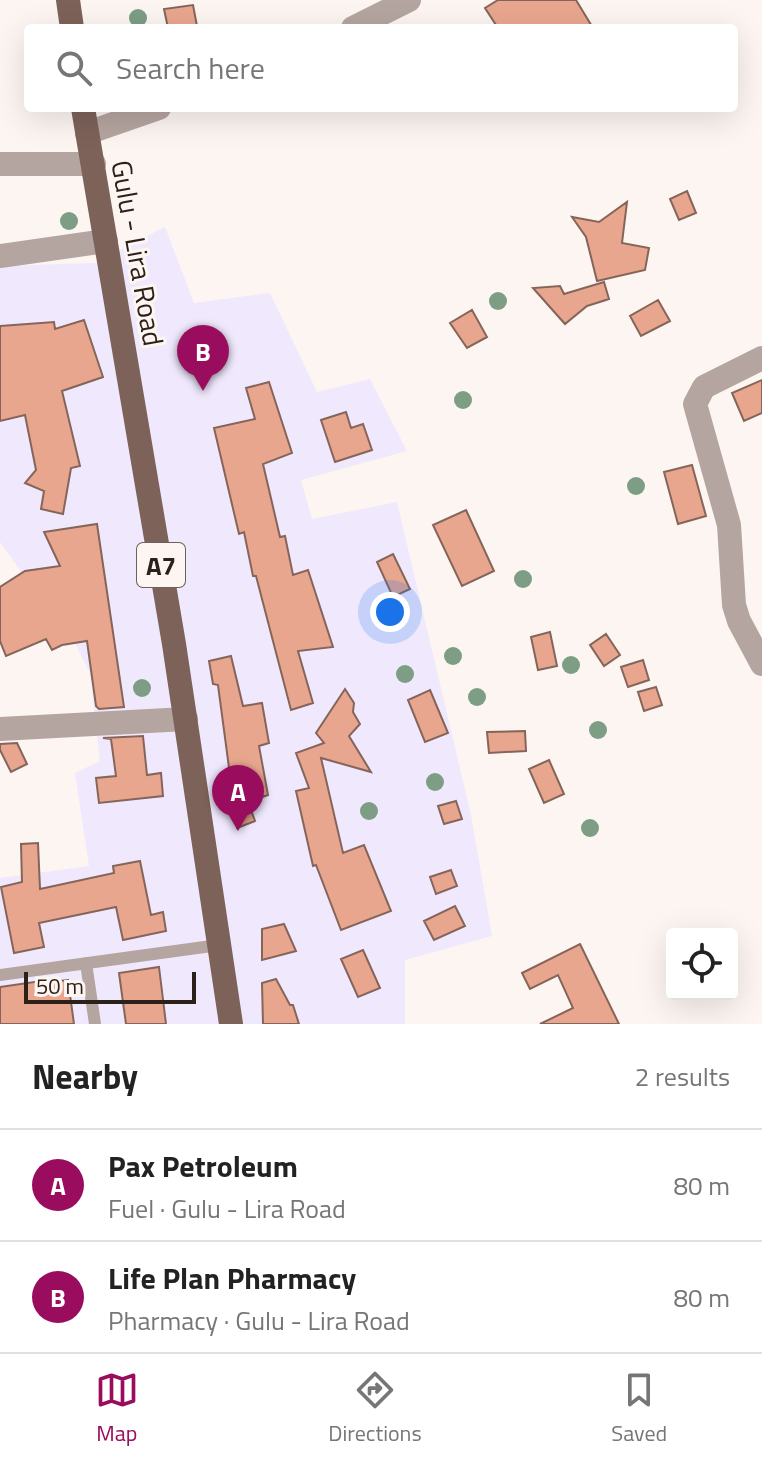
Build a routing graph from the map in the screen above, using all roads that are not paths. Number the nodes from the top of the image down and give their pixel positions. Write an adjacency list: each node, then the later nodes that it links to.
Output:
1 (68, 0): 3 (main road)
2 (409, 0): 4 (street)
3 (71, 24)
4 (361, 24)
5 (84, 112): 7 (main road, Gulu - Lira Road / A7)
6 (147, 112): 7 (street)
7 (87, 133): 9 (main road, Gulu - Lira Road / A7)
8 (0, 164): 9 (street)
9 (94, 164): 10 (main road, Gulu - Lira Road / A7)
10 (106, 241): 11 (street); 14 (main road, Gulu - Lira Road / A7)
11 (0, 256)
12 (762, 358): 13 (street)
13 (762, 664)
14 (186, 719): 15 (street); 16 (main road, Gulu - Lira Road / A7)
15 (0, 729)
16 (219, 945): 17 (lane); 20 (main road, Gulu - Lira Road / A7)
17 (86, 963): 18 (lane); 19 (lane)
18 (0, 975)
19 (95, 1024)
20 (231, 1024)

